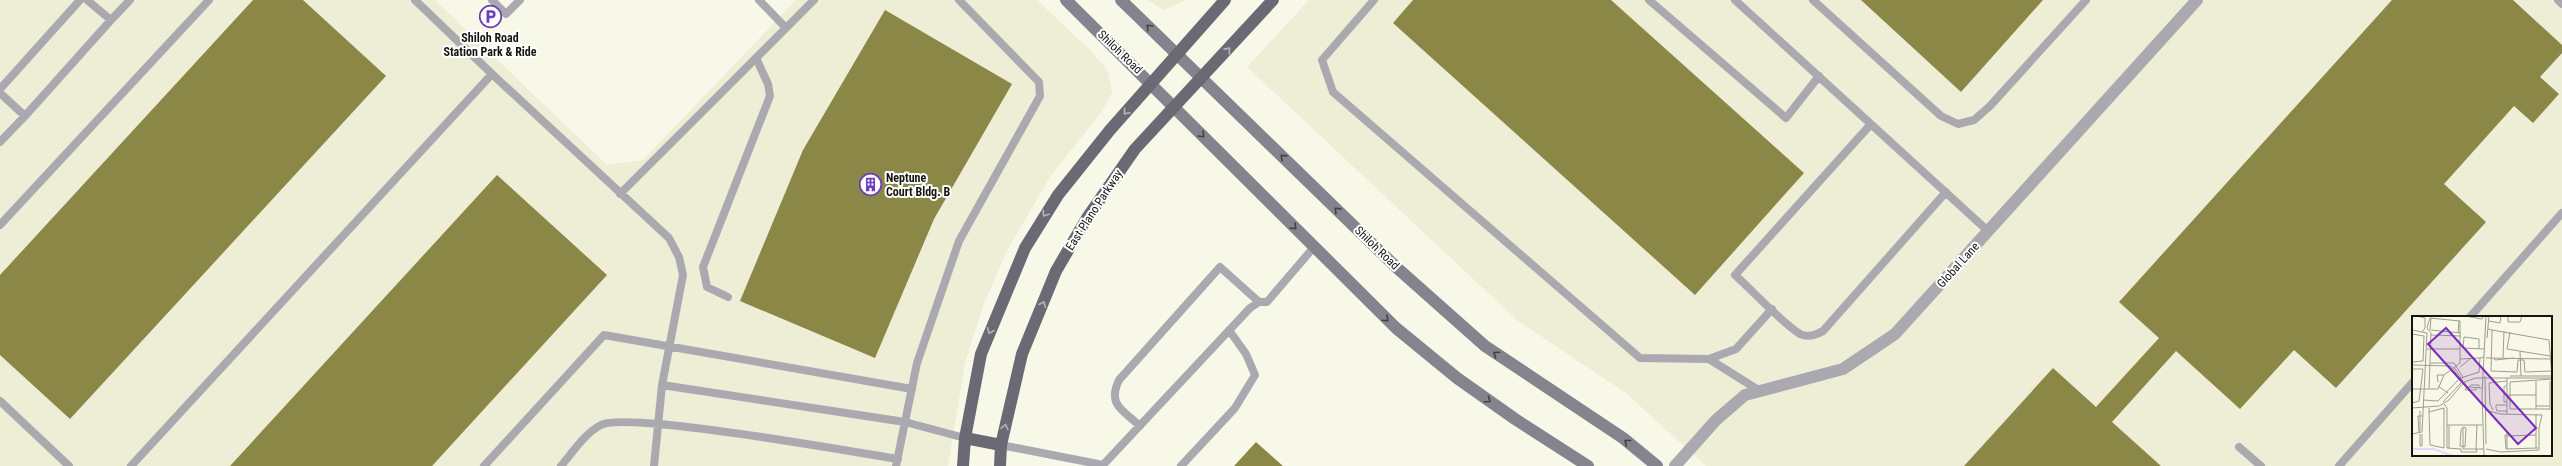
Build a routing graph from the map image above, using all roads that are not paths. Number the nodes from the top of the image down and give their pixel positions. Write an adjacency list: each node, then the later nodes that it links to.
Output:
1 (80, 0): 31 (lane)
2 (87, 0): 23 (lane)
3 (130, 0): 23 (lane)
4 (209, 0): 40 (lane)
5 (415, 0): 27 (lane)
6 (492, 0): 7 (lane)
7 (520, 0)
8 (759, 0): 24 (lane)
9 (814, 0): 24 (lane)
10 (959, 0): 52 (lane)
11 (1066, 0): 30 (main road, Shiloh Road)
12 (1121, 0): 25 (main road, Shiloh Road, one-way to 12)
13 (1225, 0): 25 (main road)
14 (1273, 0): 29 (main road, East Plano Parkway, one-way to 14)
15 (1374, 0): 49 (lane)
16 (1649, 0): 28 (lane)
17 (1735, 0): 28 (lane)
18 (1813, 0): 19 (lane)
19 (2086, 0)
20 (2197, 0): 41 (street, Global Lane)
21 (2558, 0): 22 (lane)
22 (2562, 4)
23 (111, 20): 34 (lane)
24 (786, 28): 26 (lane)
25 (1176, 54): 29 (main road, Shiloh Road); 30 (main road)
26 (756, 58): 38 (lane); 43 (lane)
27 (492, 74): 38 (lane); 63 (lane)
28 (1819, 76): 35 (lane)
29 (1201, 78): 33 (main road, East Plano Parkway); 72 (main road, Shiloh Road, one-way to 29)
30 (1151, 82): 33 (main road, Shiloh Road); 58 (main road, one-way to 58)
31 (0, 89)
32 (0, 93): 34 (lane)
33 (1174, 108): 42 (main road, Shiloh Road, one-way to 42); 59 (main road, East Plano Parkway, one-way to 33)
34 (25, 116): 36 (lane)
35 (1871, 124): 37 (lane); 45 (lane)
36 (0, 142)
37 (1946, 192): 41 (lane); 45 (lane)
38 (620, 194): 48 (lane)
39 (2562, 213): 46 (lane)
40 (0, 226)
41 (1988, 231): 53 (street, Global Lane)
42 (1314, 247): 44 (lane); 71 (main road, Shiloh Road, one-way to 71)
43 (728, 297)
44 (1259, 302): 47 (lane); 57 (lane)
45 (1772, 309): 49 (lane)
46 (2471, 316)
47 (1229, 330): 57 (lane); 70 (lane)
48 (668, 346): 51 (lane); 52 (lane); 64 (lane)
49 (1709, 359): 53 (lane)
50 (2412, 383): 75 (lane)
51 (662, 385): 55 (lane); 56 (lane)
52 (912, 389): 55 (lane)
53 (1760, 391): 73 (street, Global Lane)
54 (0, 401): 62 (lane)
55 (905, 422): 58 (lane); 61 (lane)
56 (658, 423): 61 (lane); 65 (lane); 66 (lane)
57 (1140, 426): 69 (lane)
58 (965, 438): 59 (main road); 67 (main road)
59 (1001, 445): 68 (main road, East Plano Parkway); 69 (lane)
60 (2239, 447): 74 (lane)
61 (897, 462)
62 (69, 466)
63 (131, 466)
64 (484, 466)
65 (560, 466)
66 (654, 466)
67 (963, 466)
68 (1000, 466)
69 (1103, 466)
70 (1181, 466)
71 (1588, 466)
72 (1657, 466)
73 (1675, 466)
74 (2261, 466)
75 (2339, 466)

